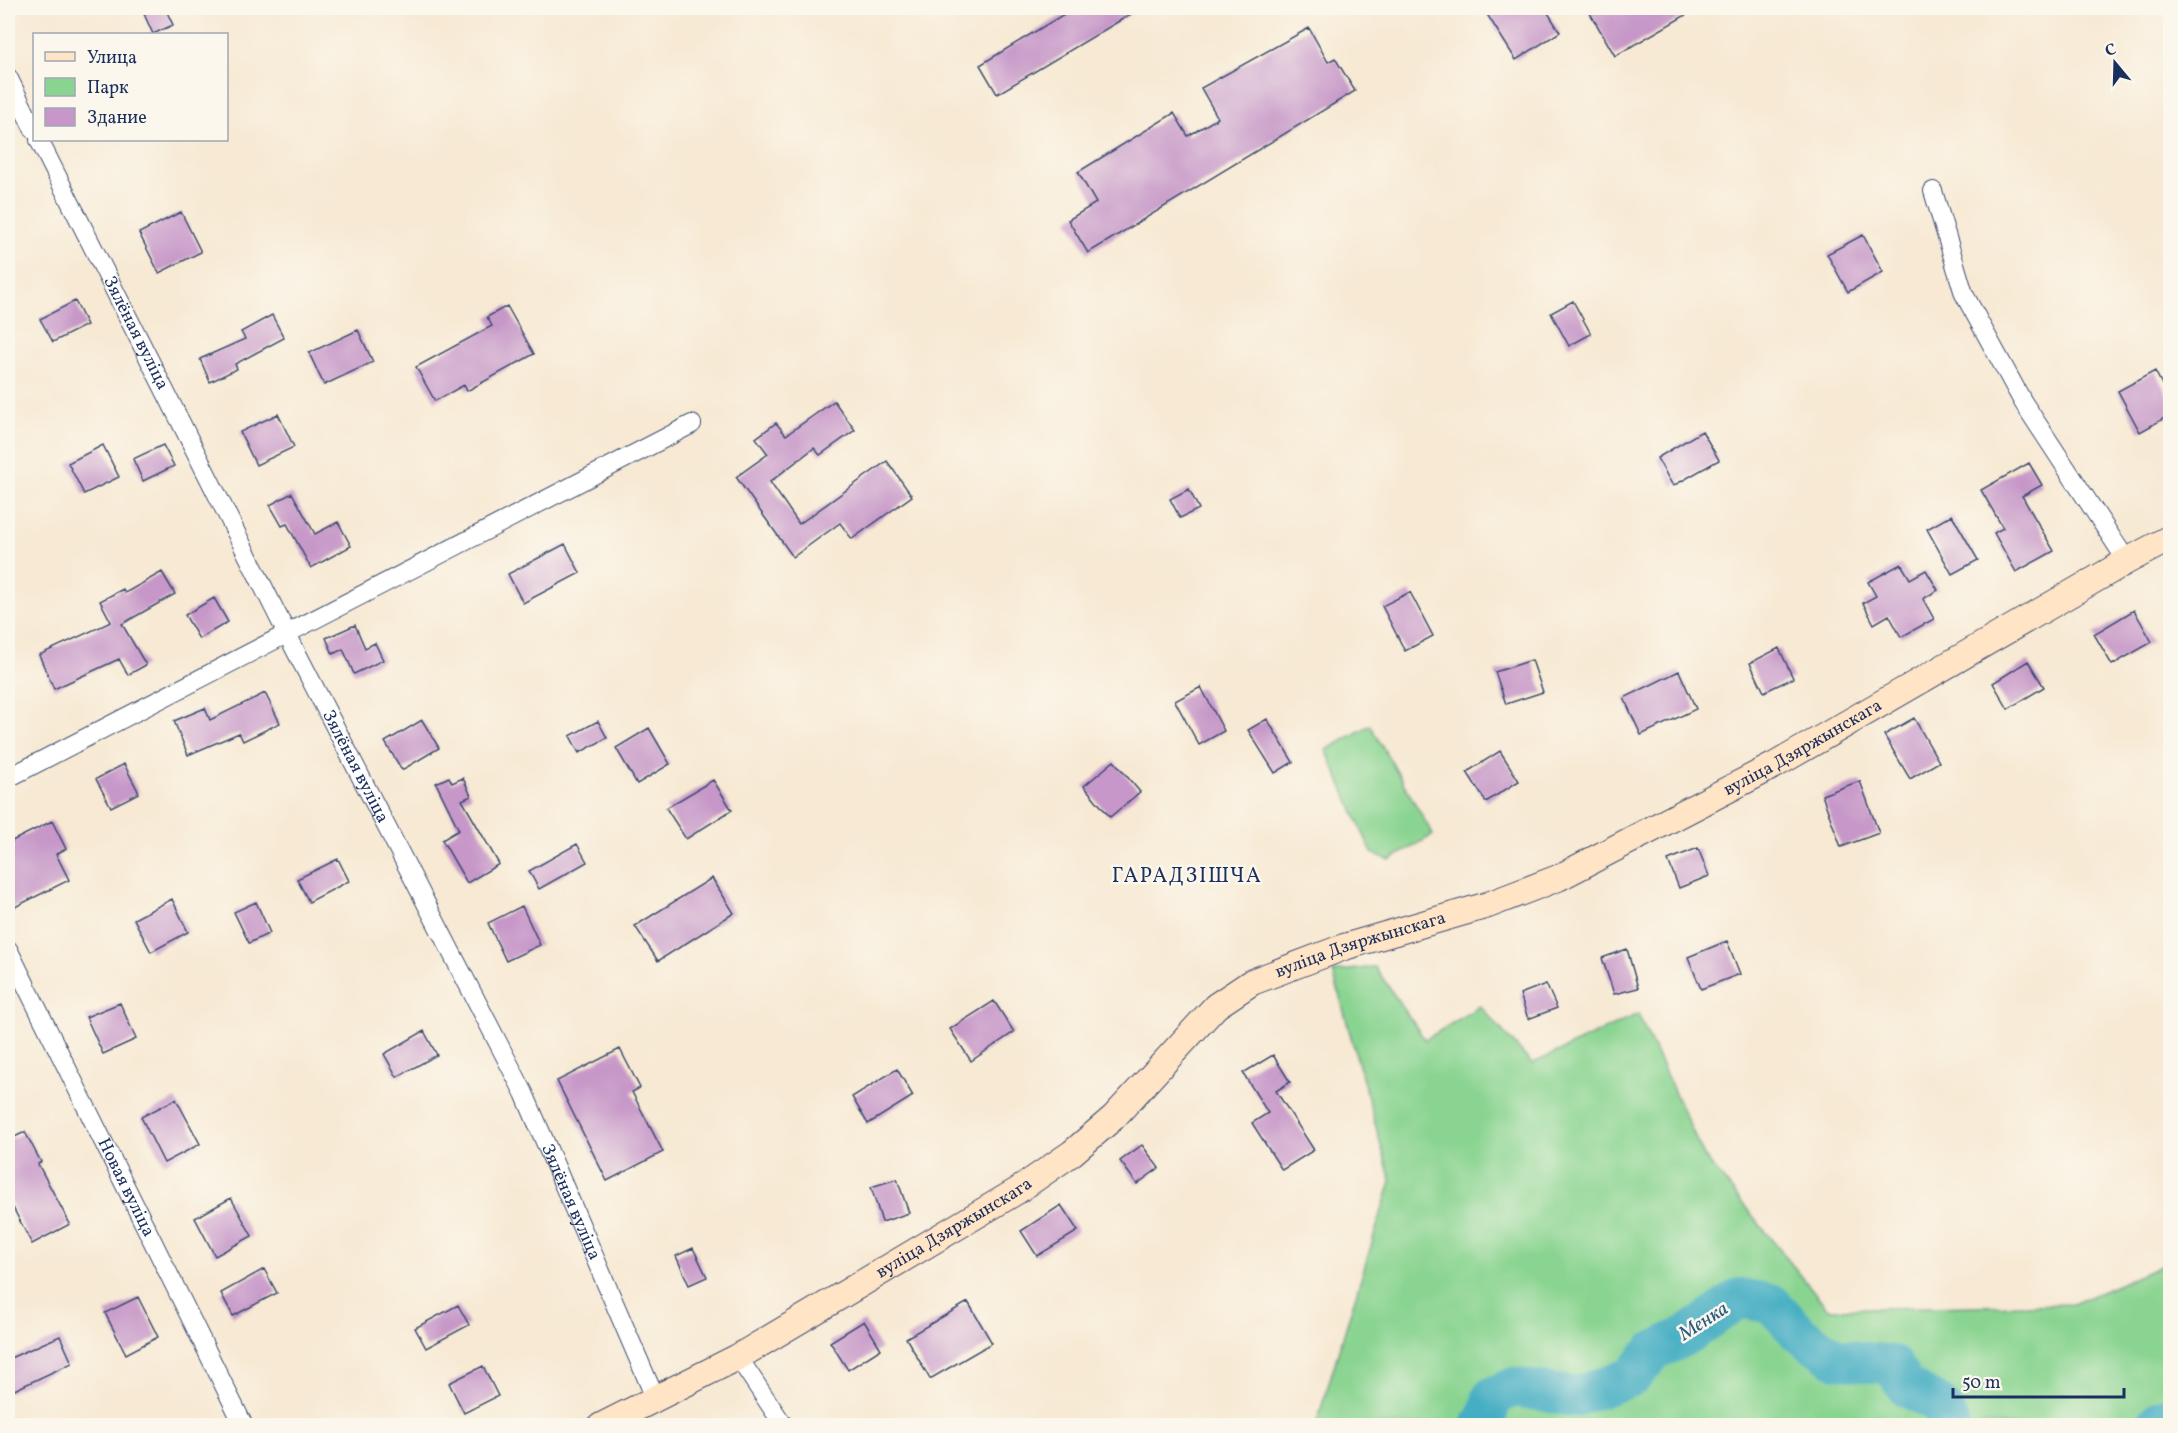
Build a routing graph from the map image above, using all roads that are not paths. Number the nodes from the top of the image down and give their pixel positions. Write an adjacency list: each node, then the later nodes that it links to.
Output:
1 (8, 77): 2 (street)
2 (33, 128)
3 (40, 141): 8 (street, Зялёная вуліца)
4 (1933, 191): 7 (street)
5 (692, 424): 8 (street)
6 (2170, 538): 7 (street, вуліца Дзяржынскага)
7 (2127, 561): 11 (street, вуліца Дзяржынскага)
8 (287, 634): 9 (street); 12 (street, Зялёная вуліца)
9 (8, 778)
10 (8, 949): 13 (street, Новая вуліца)
11 (738, 1357): 12 (street, вуліца Дзяржынскага); 15 (street)
12 (656, 1400): 14 (street, вуліца Дзяржынскага)
13 (244, 1425)
14 (601, 1425)
15 (784, 1425)

